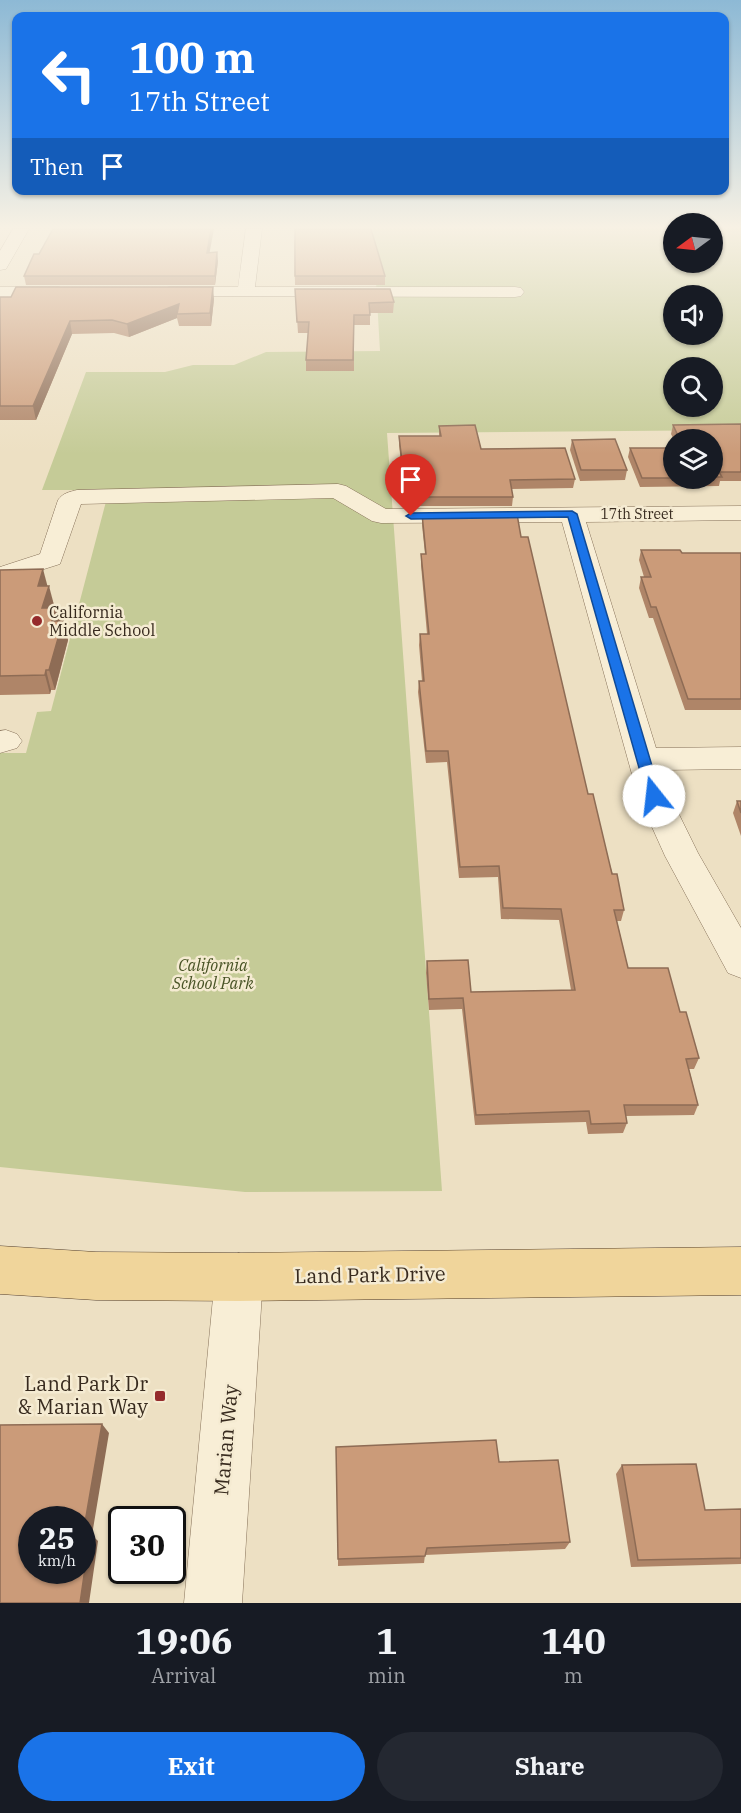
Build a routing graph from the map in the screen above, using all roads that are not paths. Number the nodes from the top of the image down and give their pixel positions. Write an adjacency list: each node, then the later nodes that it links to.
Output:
1 (741, 513): 2 (street, 17th Street)
2 (572, 514): 3 (street, 17th Street); 5 (street)
3 (0, 574)
4 (741, 758): 5 (street)
5 (644, 759): 6 (street)
6 (741, 962)
7 (0, 1270): 9 (main road, Land Park Drive)
8 (741, 1271): 9 (main road, Land Park Drive)
9 (239, 1277): 10 (street, Marian Way)
10 (213, 1603)

